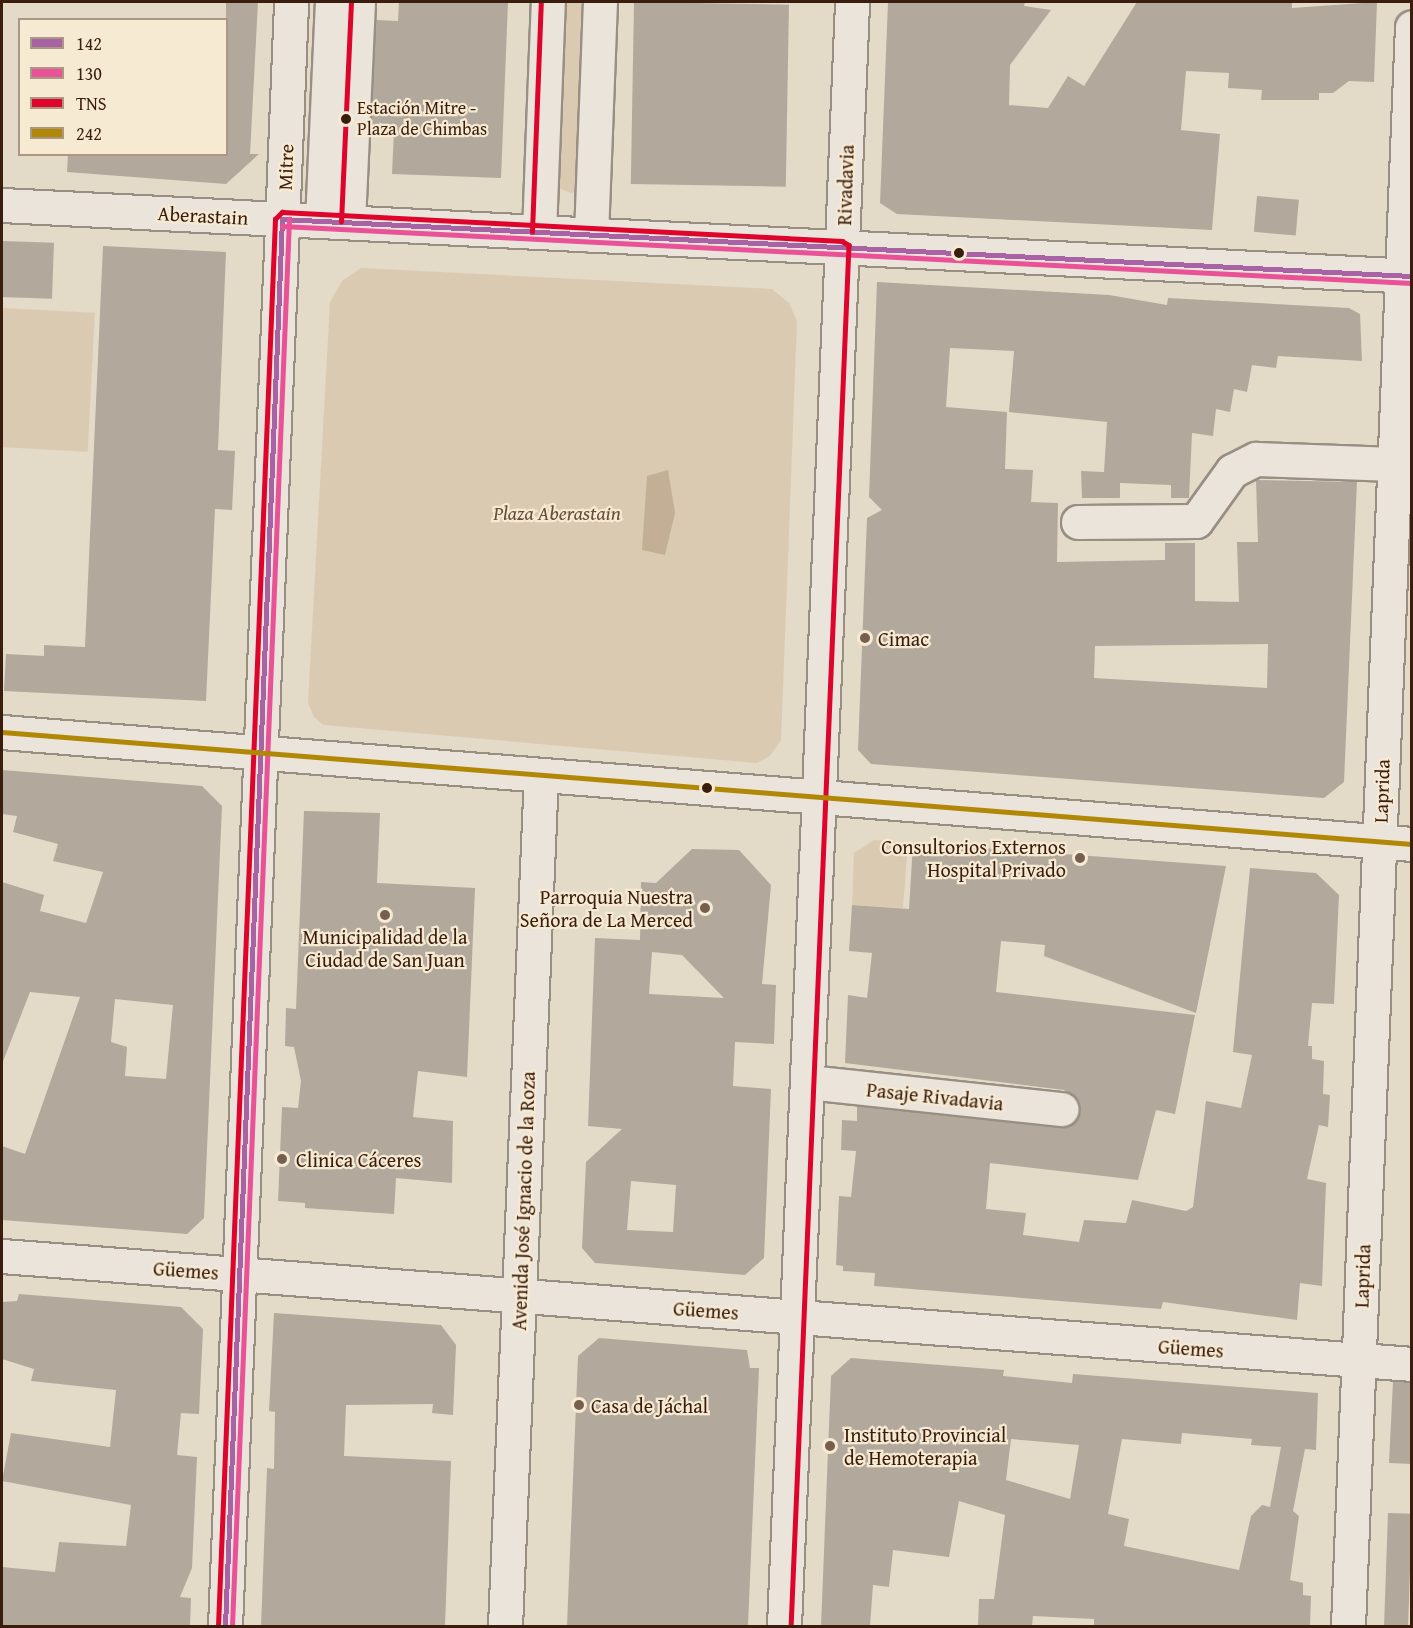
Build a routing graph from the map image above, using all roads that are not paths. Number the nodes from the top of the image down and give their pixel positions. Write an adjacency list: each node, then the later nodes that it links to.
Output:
1 (291, 2): 9 (street, Mitre)
2 (332, 2): 10 (street)
3 (358, 2): 10 (street)
4 (548, 2): 11 (street)
5 (600, 2): 12 (street)
6 (852, 2): 13 (street, Rivadavia)
7 (1412, 27): 14 (street, Laprida)
8 (2, 205): 9 (street, Aberastain)
9 (282, 219): 10 (street, Aberastain); 18 (street, Mitre)
10 (335, 221): 11 (street, Aberastain)
11 (539, 232): 12 (street, Aberastain)
12 (591, 235): 13 (street, Aberastain)
13 (842, 248): 14 (street, Aberastain); 20 (street, Rivadavia)
14 (1407, 276): 15 (street, Laprida)
15 (1394, 464): 16 (street); 21 (street, Laprida)
16 (1078, 522)
17 (2, 732): 18 (street)
18 (261, 753): 19 (street); 26 (street, Mitre)
19 (541, 775): 20 (street); 27 (street, Avenida José Ignacio de la Roza)
20 (821, 797): 21 (street); 23 (street, Rivadavia)
21 (1379, 842): 22 (street); 29 (street, Laprida)
22 (1412, 844)
23 (808, 1082): 24 (street, Pasaje Rivadavia); 28 (street, Rivadavia)
24 (1062, 1109)
25 (2, 1256): 26 (street, Güemes)
26 (240, 1274): 27 (street, Güemes); 31 (street, Mitre)
27 (519, 1296): 28 (street, Güemes); 32 (street, Avenida José Ignacio de la Roza)
28 (798, 1317): 29 (street, Güemes); 33 (street, Rivadavia)
29 (1358, 1360): 30 (street, Güemes); 34 (street, Laprida)
30 (1412, 1364)
31 (225, 1626)
32 (505, 1626)
33 (784, 1626)
34 (1348, 1626)

